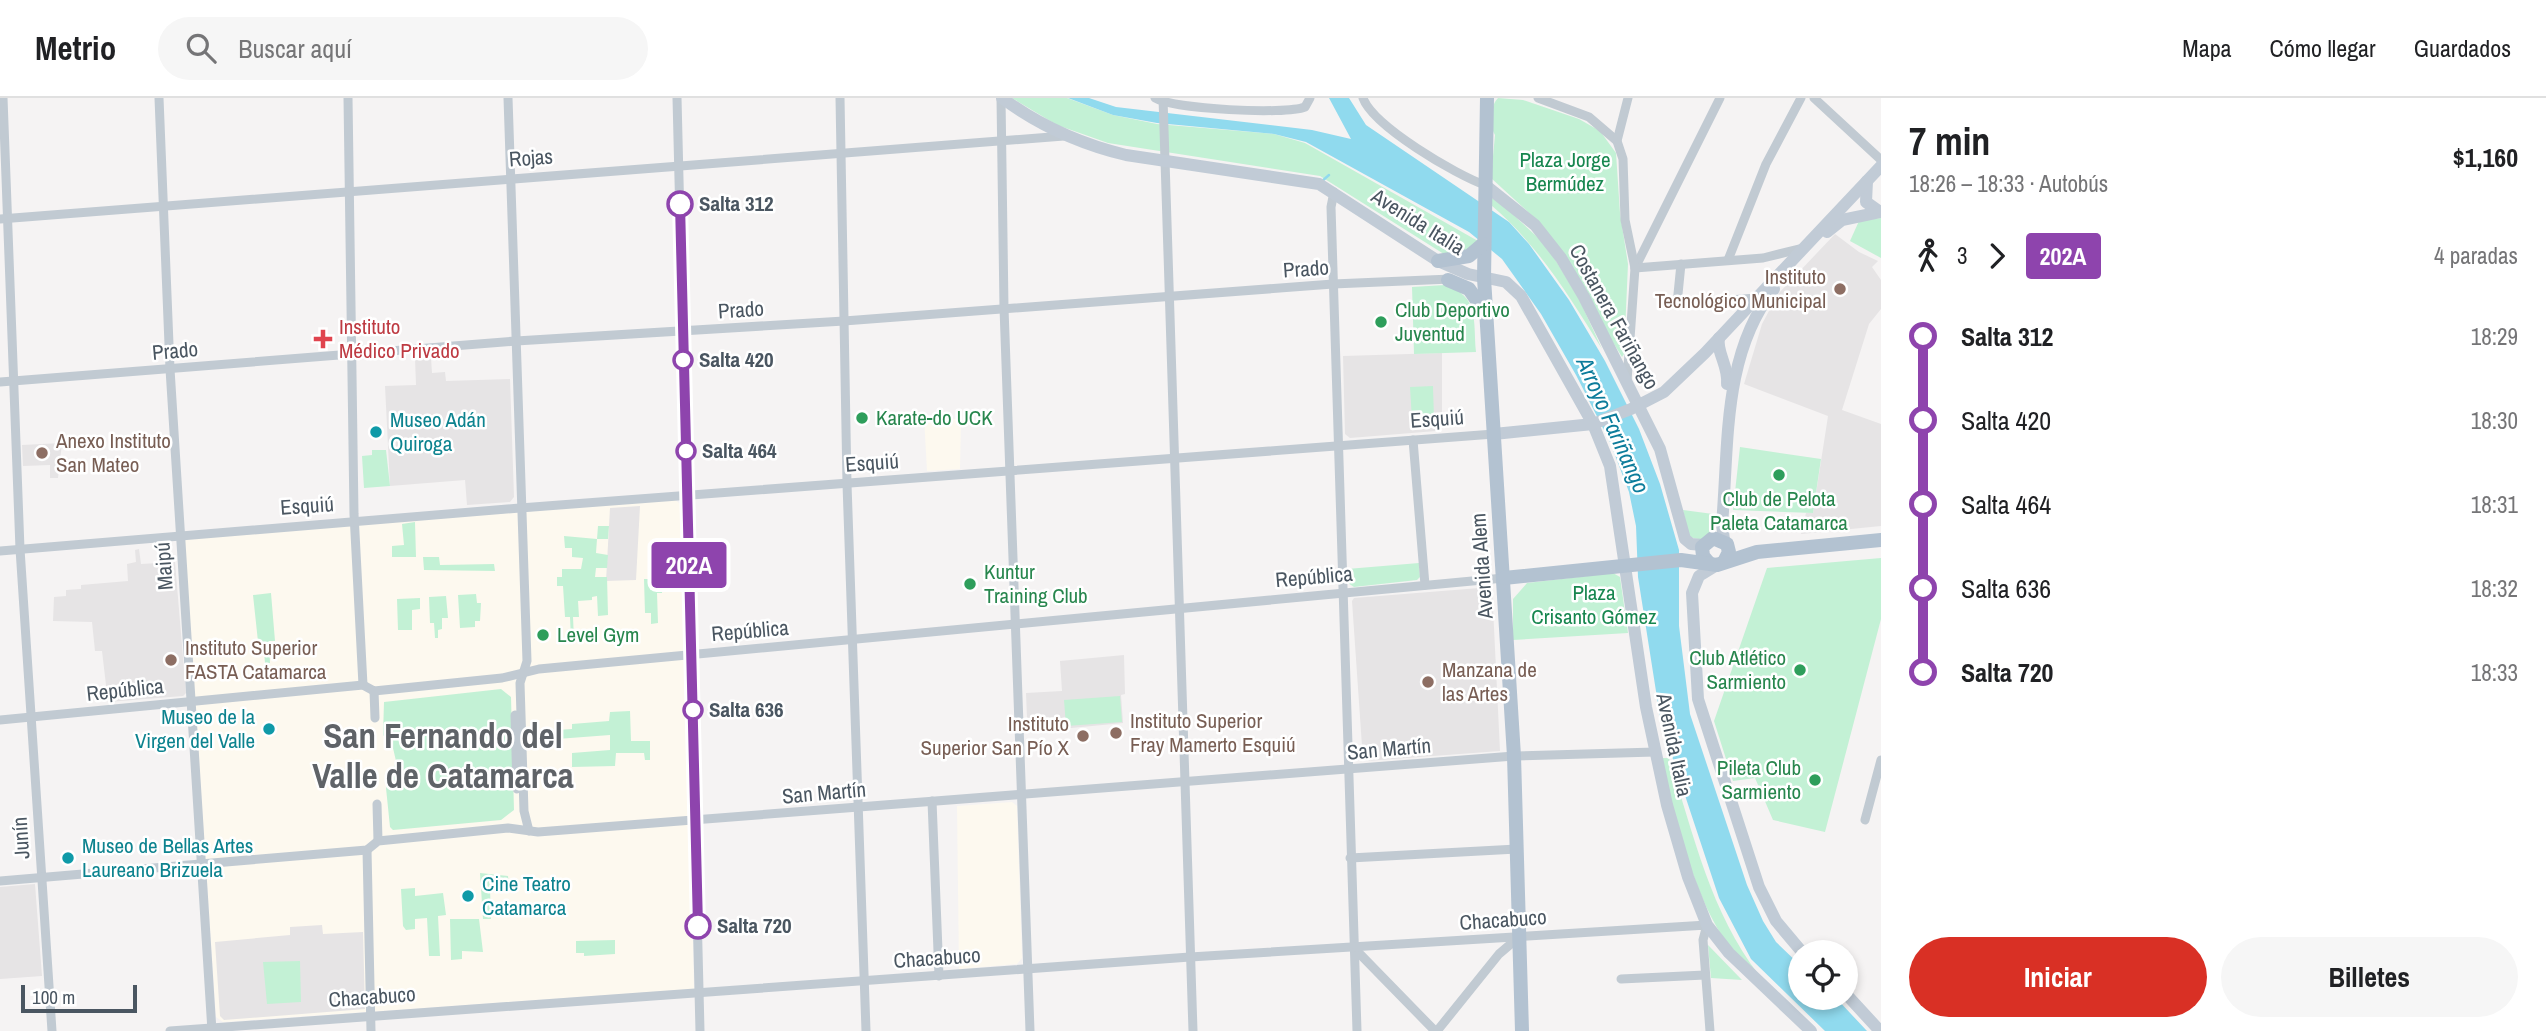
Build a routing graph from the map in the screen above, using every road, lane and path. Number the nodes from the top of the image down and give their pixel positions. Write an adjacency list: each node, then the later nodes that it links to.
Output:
1 (3, 98): 32 (street, Junín)
2 (159, 98): 30 (street, Maipú)
3 (348, 98): 27 (street)
4 (508, 98): 25 (street)
5 (677, 98): 23 (street)
6 (840, 98): 20 (street)
7 (1002, 98): 17 (street, Avenida Italia); 18 (street)
8 (1310, 98): 16 (street)
9 (1363, 98): 28 (street, Costanera Fariñango)
10 (1487, 98): 28 (main road, Avenida Alem)
11 (1538, 98): 19 (street)
12 (1628, 98): 19 (street)
13 (1720, 98): 39 (street)
14 (1801, 98): 36 (street)
15 (1814, 98): 21 (street)
16 (1161, 103): 22 (street)
17 (1064, 136): 18 (street, Rojas); 22 (street, Avenida Italia)
18 (1001, 141): 20 (street, Rojas); 46 (street)
19 (1617, 141): 39 (street)
20 (841, 153): 23 (street, Rojas); 48 (street)
21 (1881, 160)
22 (1166, 161): 29 (street, Avenida Italia); 44 (street)
23 (679, 165): 25 (street, Rojas); 49 (street)
24 (1881, 166): 26 (street, Esquiú)
25 (510, 177): 27 (street, Rojas); 51 (street)
26 (1867, 181): 31 (street); 34 (street, Esquiú)
27 (350, 191): 30 (street, Rojas); 53 (street)
28 (1485, 191): 33 (main road, Avenida Alem); 57 (street, Costanera Fariñango)
29 (1334, 192): 37 (street, Avenida Italia); 43 (street)
30 (162, 206): 32 (street, Rojas); 55 (street, Maipú)
31 (1881, 212): 52 (street)
32 (4, 218): 56 (street, Junín)
33 (1483, 244): 37 (main road); 41 (main road, Avenida Alem)
34 (1802, 248): 35 (street); 40 (street, Esquiú)
35 (1763, 258): 36 (street); 40 (street)
36 (1728, 260): 38 (street)
37 (1438, 261): 41 (street, Avenida Italia)
38 (1681, 264): 39 (street); 45 (street)
39 (1635, 268): 57 (street)
40 (1779, 274): 45 (street, Esquiú)
41 (1484, 278): 42 (street, Prado); 47 (main road, Avenida Alem); 60 (street, Avenida Italia)
42 (1448, 279): 43 (street, Prado); 47 (main road)
43 (1333, 284): 44 (street, Prado); 63 (street)
44 (1170, 297): 46 (street, Prado); 64 (street)
45 (1756, 298): 50 (street, Esquiú)
46 (1004, 308): 48 (street, Prado); 65 (street)
47 (1486, 314): 61 (main road, Avenida Alem)
48 (844, 321): 49 (street, Prado); 66 (street)
49 (682, 332): 51 (street, Prado); 67 (street)
50 (1722, 335): 52 (street); 54 (street); 59 (street, Esquiú)
51 (516, 341): 53 (street, Prado); 68 (street)
52 (1742, 349): 54 (street); 72 (street)
53 (352, 352): 55 (street, Prado); 69 (street)
54 (1722, 354): 72 (street)
55 (170, 369): 56 (street, Prado); 70 (street, Maipú)
56 (14, 380): 58 (street, Prado); 73 (street, Junín)
57 (1627, 381): 59 (street, Costanera Fariñango)
58 (0, 382)
59 (1635, 407): 60 (street, Esquiú); 72 (street, Costanera Fariñango)
60 (1596, 423): 61 (street, Esquiú); 79 (street, Avenida Italia)
61 (1494, 434): 62 (street, Esquiú); 76 (main road, Avenida Alem)
62 (1413, 440): 63 (street, Esquiú); 82 (street)
63 (1338, 446): 64 (street, Esquiú); 83 (street)
64 (1174, 460): 65 (street, Esquiú); 85 (street)
65 (1011, 471): 66 (street, Esquiú); 86 (street)
66 (847, 484): 67 (street, Esquiú); 87 (street)
67 (687, 496): 68 (street, Esquiú); 88 (street)
68 (520, 508): 69 (street, Esquiú); 89 (street)
69 (356, 521): 70 (street, Esquiú); 91 (street)
70 (180, 535): 73 (street, Esquiú); 93 (street, Maipú)
71 (1881, 540): 75 (main road)
72 (1713, 543): 75 (main road); 77 (main road); 78 (main road); 78 (main road)
73 (20, 550): 74 (street, Esquiú); 94 (street, Junín)
74 (0, 551)
75 (1756, 552): 78 (main road)
76 (1503, 554): 80 (main road); 81 (main road, Avenida Alem)
77 (1681, 560): 78 (main road); 79 (main road)
78 (1717, 563): 119 (street)
79 (1628, 564): 80 (main road); 97 (street, Avenida Italia)
80 (1535, 573): 81 (main road); 84 (main road)
81 (1504, 578): 82 (street, República); 84 (main road, Avenida Alem)
82 (1425, 585): 83 (street, República)
83 (1343, 592): 85 (street, República); 100 (street)
84 (1506, 600): 98 (main road, Avenida Alem)
85 (1180, 608): 86 (street, República); 101 (street)
86 (1017, 624): 87 (street, República); 102 (street)
87 (854, 640): 88 (street, República); 105 (street)
88 (691, 654): 89 (street, República); 106 (street)
89 (522, 673): 90 (street, República); 109 (street)
90 (502, 678): 92 (street, República); 108 (street)
91 (363, 685): 92 (street); 93 (street, República)
92 (374, 691): 95 (street)
93 (191, 701): 94 (street, República); 114 (street, Maipú)
94 (30, 718): 96 (street, República); 115 (street, Junín)
95 (375, 718)
96 (0, 720)
97 (1655, 752): 98 (street, San Martín); 117 (street, Avenida Italia)
98 (1514, 756): 100 (street, San Martín); 111 (main road, Avenida Alem)
99 (1881, 760): 107 (street)
100 (1348, 770): 101 (street, San Martín); 113 (street)
101 (1184, 782): 102 (street, San Martín); 121 (street)
102 (1022, 794): 103 (street, San Martín); 122 (street)
103 (932, 801): 105 (street, San Martín); 124 (street)
104 (377, 804): 110 (street)
105 (859, 808): 106 (street, San Martín); 126 (street)
106 (696, 820): 109 (street, San Martín); 127 (street)
107 (1866, 820)
108 (508, 828): 109 (street, San Martín); 110 (street, San Martín)
109 (529, 831)
110 (378, 841): 112 (street)
111 (1517, 849): 113 (street); 118 (main road, Avenida Alem)
112 (367, 850): 114 (street); 129 (street)
113 (1350, 858): 120 (street)
114 (202, 864): 115 (street); 130 (street, Maipú)
115 (41, 877): 116 (street); 131 (street, Junín)
116 (0, 881)
117 (1707, 925): 118 (street, Chacabuco); 123 (street); 142 (street, Avenida Italia)
118 (1519, 937): 120 (street, Chacabuco); 139 (street); 140 (main road, Avenida Alem)
119 (1792, 940)
120 (1354, 948): 121 (street, Chacabuco); 138 (street); 139 (street)
121 (1190, 957): 122 (street, Chacabuco); 137 (street)
122 (1028, 969): 124 (street, Chacabuco); 136 (street)
123 (1706, 975): 125 (street); 141 (street)
124 (940, 976): 126 (street, Chacabuco)
125 (1621, 979)
126 (865, 981): 127 (street, Chacabuco); 135 (street)
127 (699, 993): 129 (street, Chacabuco); 134 (street)
128 (1858, 1008): 143 (street)
129 (370, 1014): 130 (street, Chacabuco); 133 (street)
130 (212, 1029): 132 (street, Chacabuco)
131 (52, 1031)
132 (170, 1031)
133 (371, 1031)
134 (700, 1031)
135 (866, 1031)
136 (1030, 1031)
137 (1193, 1031)
138 (1357, 1031)
139 (1436, 1031)
140 (1522, 1031)
141 (1710, 1031)
142 (1811, 1031)
143 (1880, 1031)

